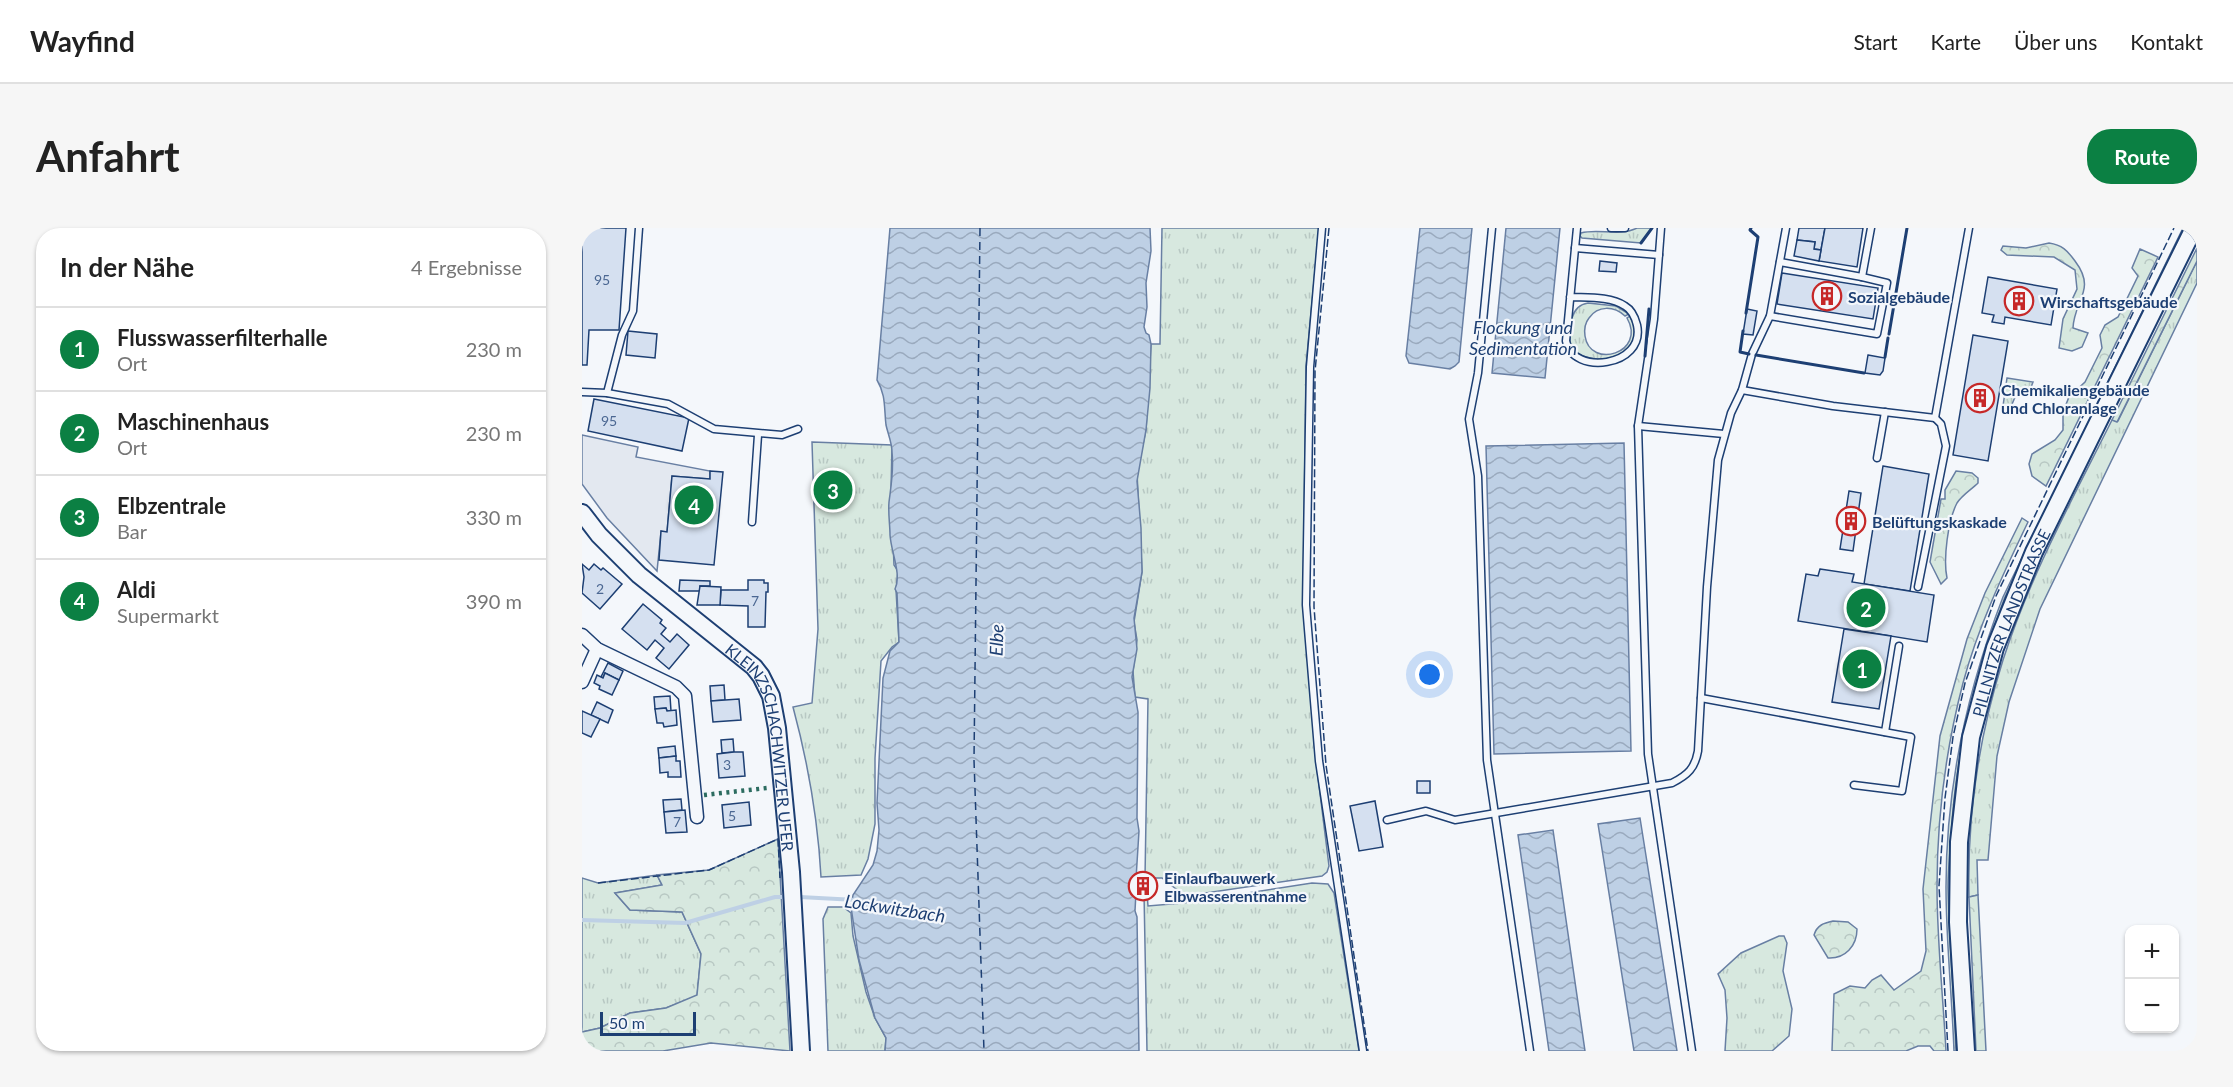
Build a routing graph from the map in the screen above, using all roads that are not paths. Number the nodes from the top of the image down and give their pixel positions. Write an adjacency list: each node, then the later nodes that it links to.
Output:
1 (639, 228): 20 (lane)
2 (1322, 228): 43 (lane)
3 (1492, 228): 39 (lane)
4 (1576, 228): 12 (lane)
5 (1611, 228): 6 (lane)
6 (1625, 228)
7 (1661, 228): 13 (lane)
8 (1786, 228): 14 (lane)
9 (1871, 228): 15 (lane)
10 (1969, 228): 22 (lane)
11 (2194, 228): 46 (main road, PILLNITZER LANDSTRASSE)
12 (1575, 248): 13 (lane); 16 (lane)
13 (1659, 255): 23 (lane)
14 (1780, 262): 15 (lane); 17 (lane)
15 (1862, 277): 17 (lane)
16 (1570, 297): 16 (lane)
17 (1770, 316): 18 (lane)
18 (1742, 390): 21 (lane); 25 (lane)
19 (582, 392): 20 (lane)
20 (607, 393): 26 (lane)
21 (1886, 412): 22 (lane); 27 (lane)
22 (1935, 417): 30 (lane)
23 (1638, 426): 25 (lane); 38 (lane)
24 (798, 429): 26 (lane)
25 (1724, 434): 35 (lane)
26 (758, 435): 29 (lane)
27 (1877, 458)
28 (582, 513): 42 (main road, KLEINZSCHACHWITZER UFER)
29 (752, 522)
30 (1918, 587)
31 (582, 635): 33 (street)
32 (1899, 646): 36 (lane)
33 (597, 649): 34 (street); 40 (street)
34 (582, 682)
35 (1701, 698): 36 (lane); 38 (lane)
36 (1885, 732): 37 (lane)
37 (1854, 785)
38 (1652, 786): 39 (lane); 45 (lane)
39 (1494, 815): 41 (lane); 44 (lane)
40 (697, 817)
41 (1387, 820)
42 (801, 1051)
43 (1363, 1051)
44 (1530, 1051)
45 (1692, 1051)
46 (1966, 1051)

